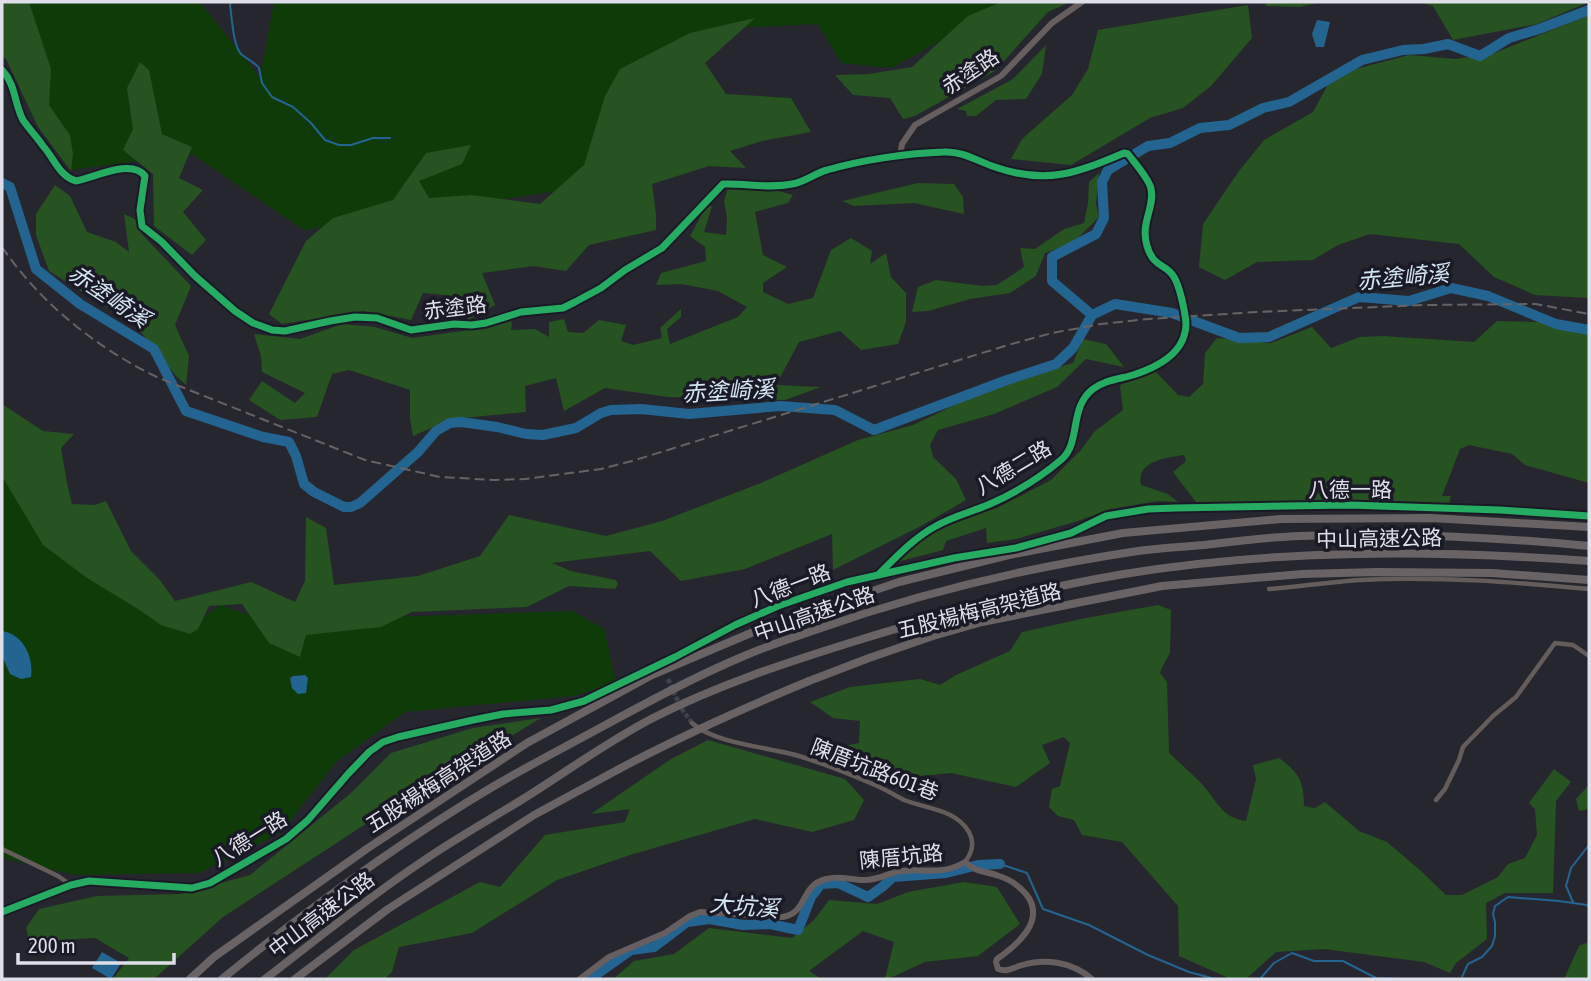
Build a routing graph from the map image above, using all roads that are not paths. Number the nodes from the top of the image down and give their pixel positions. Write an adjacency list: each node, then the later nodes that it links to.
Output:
1 (1082, 2): 5 (street, 赤塗路)
2 (3, 72): 4 (street, 赤塗路)
3 (2, 82): 4 (street)
4 (11, 83): 5 (street, 赤塗路)
5 (900, 156): 10 (street, 八德二路)
6 (1589, 516): 10 (street, 八德一路)
7 (1589, 527): 23 (highway, 五股楊梅高架道路, bridge)
8 (1589, 545): 24 (highway, 中山高速公路)
9 (1589, 561): 25 (highway, 中山高速公路)
10 (879, 573): 15 (street, 八德一路)
11 (1589, 580): 26 (highway, 五股楊梅高架道路, bridge)
12 (1269, 589): 13 (street)
13 (1589, 589)
14 (1589, 656): 18 (street)
15 (659, 664): 16 (street); 21 (street, 八德一路)
16 (668, 680)
17 (692, 723): 20 (street, 陳厝坑路601巷)
18 (1436, 800)
19 (2, 849): 21 (street)
20 (965, 862): 27 (street, 陳厝坑路); 28 (street, 陳厝坑路)
21 (71, 885): 22 (street, 八德一路)
22 (2, 912)
23 (190, 979)
24 (222, 979)
25 (265, 979)
26 (295, 979)
27 (580, 979)
28 (1091, 979)

